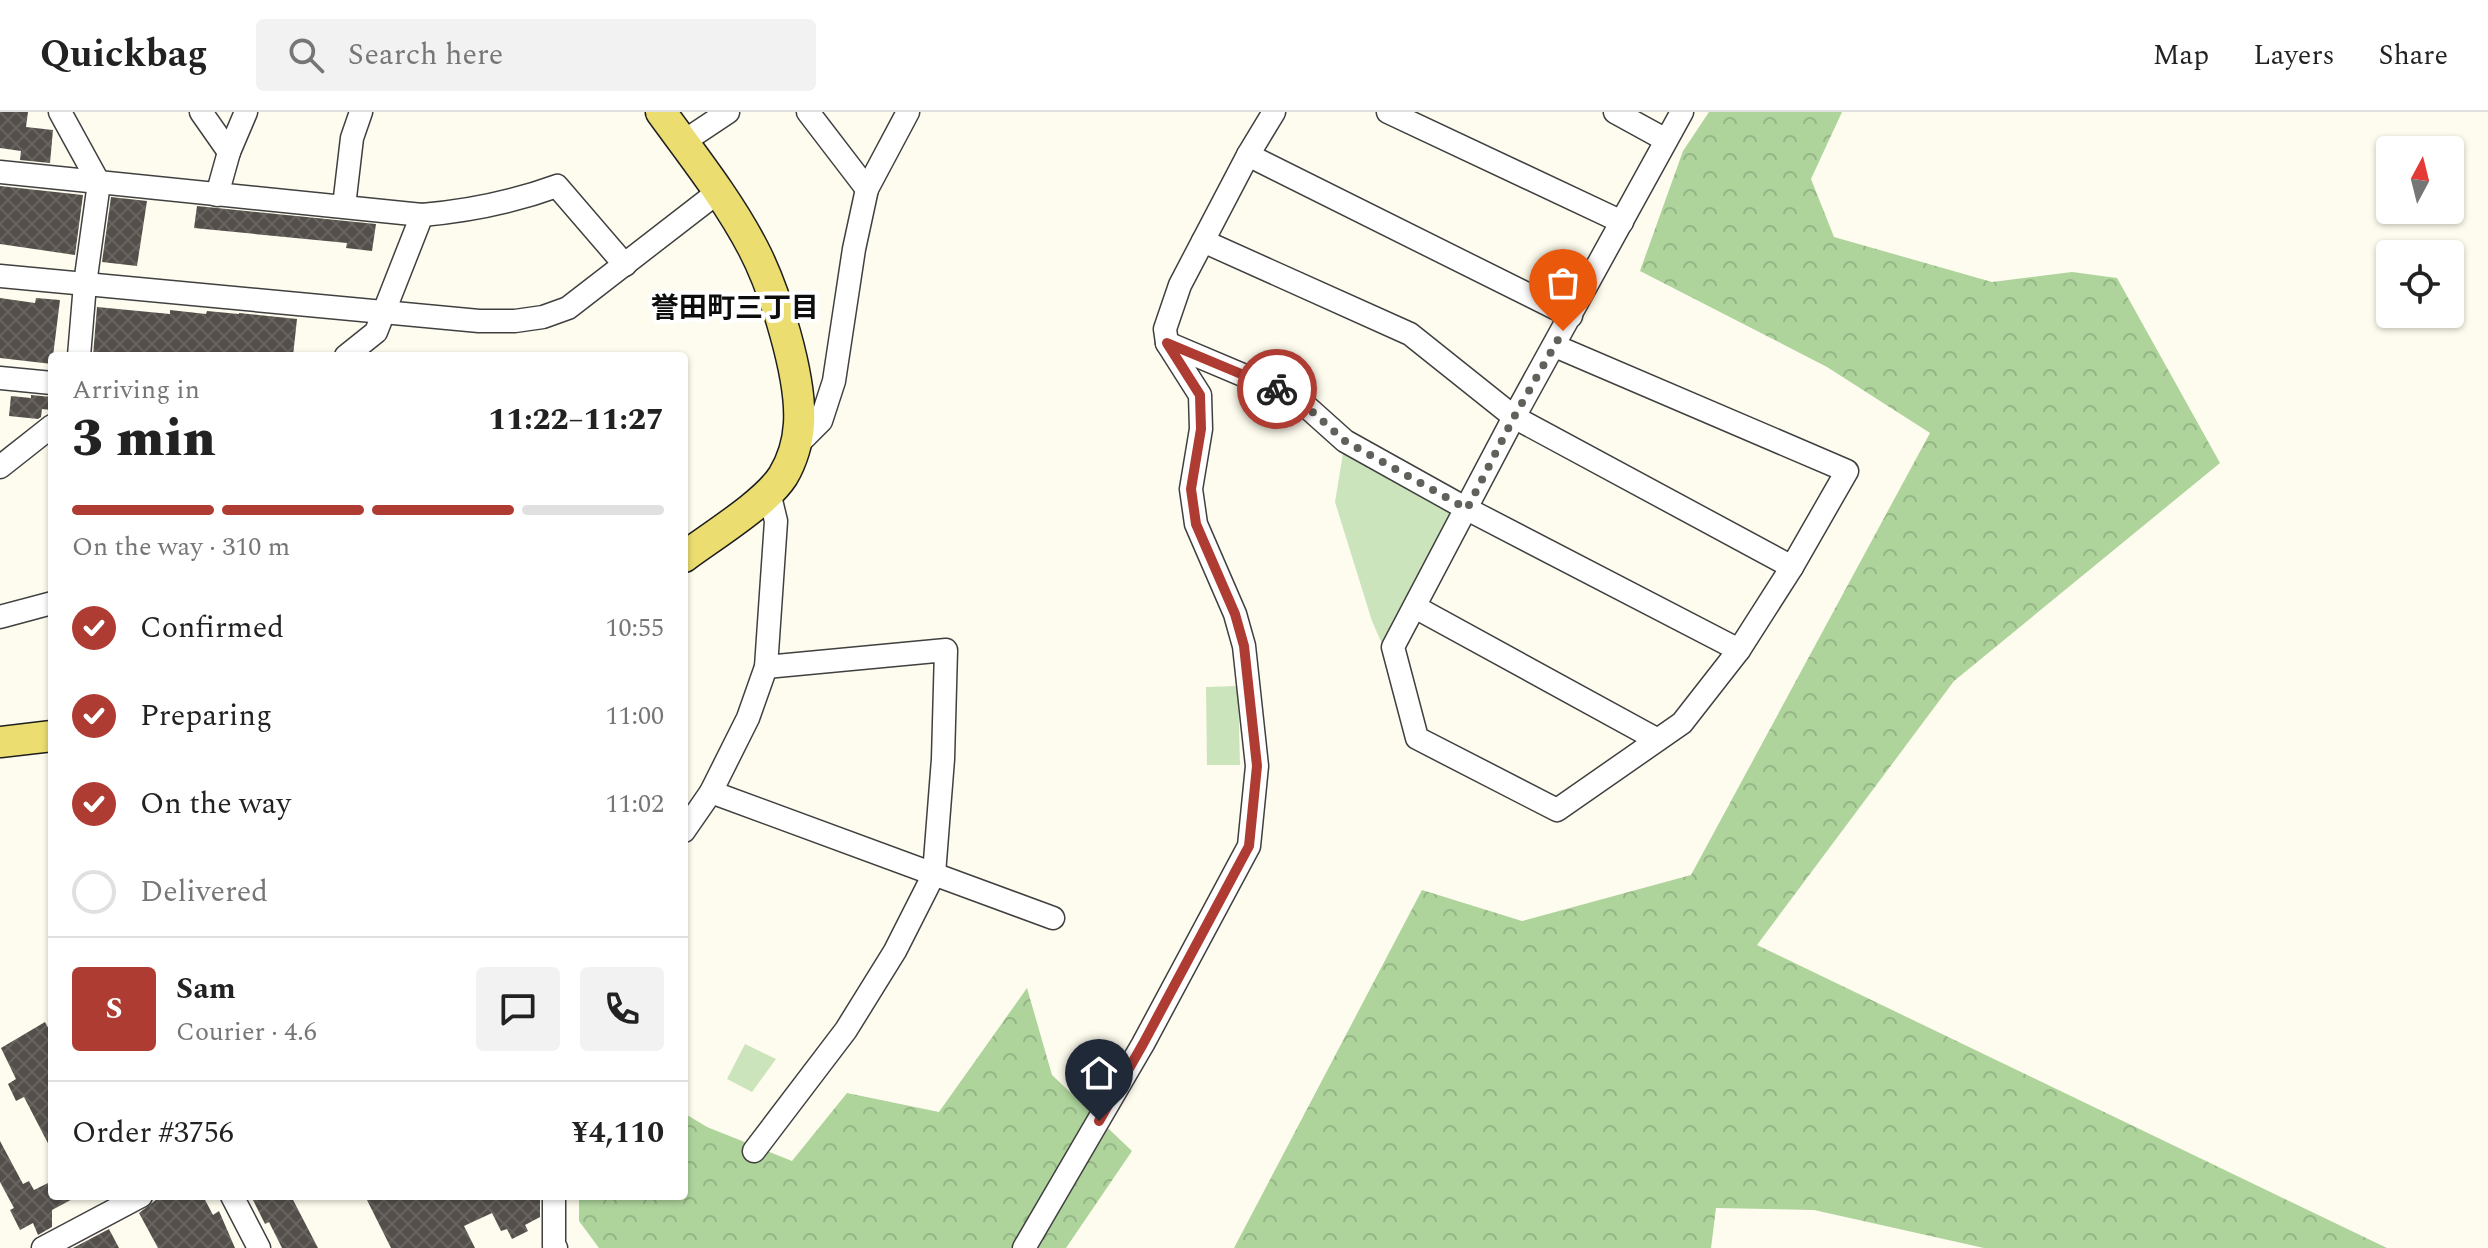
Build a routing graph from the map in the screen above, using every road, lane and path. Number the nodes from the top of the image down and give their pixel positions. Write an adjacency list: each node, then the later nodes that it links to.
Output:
1 (60, 112): 18 (street)
2 (201, 112): 15 (street)
3 (246, 112): 15 (street)
4 (361, 112): 22 (street)
5 (661, 112): 14 (main road)
6 (728, 112): 14 (street)
7 (808, 112): 19 (street)
8 (908, 112): 19 (street)
9 (1274, 112): 16 (street)
10 (1388, 112): 24 (street)
11 (1615, 112): 13 (street)
12 (1682, 112): 13 (street)
13 (1666, 140): 24 (street)
14 (683, 142): 20 (main road)
15 (229, 152): 21 (street)
16 (1248, 155): 25 (street); 30 (street)
17 (0, 172): 18 (street)
18 (99, 183): 21 (street); 28 (street)
19 (867, 189): 39 (street)
20 (718, 192): 26 (street); 39 (main road)
21 (217, 195): 22 (street)
22 (344, 206): 23 (street)
23 (422, 215): 26 (street); 29 (street)
24 (1622, 222): 30 (street)
25 (1203, 241): 31 (street); 37 (street)
26 (625, 265): 29 (street)
27 (0, 276): 28 (street)
28 (85, 284): 29 (street); 33 (street)
29 (382, 314): 34 (street)
30 (1571, 316): 32 (street)
31 (1167, 343): 42 (street); 64 (street)
32 (1555, 346): 37 (street); 44 (street)
33 (79, 352)
34 (351, 352)
35 (0, 378): 36 (street)
36 (48, 383)
37 (1514, 417): 42 (street); 44 (street)
38 (48, 429): 40 (street)
39 (794, 448): 41 (main road)
40 (0, 467)
41 (769, 492): 43 (main road); 49 (street)
42 (1467, 509): 46 (street); 48 (street)
43 (688, 554)
44 (1792, 567): 48 (street)
45 (48, 604): 47 (street)
46 (1415, 607): 51 (street); 51 (street)
47 (0, 617)
48 (1739, 650): 51 (street)
49 (766, 667): 53 (street); 55 (street)
50 (48, 736): 52 (main road)
51 (1656, 739)
52 (0, 742)
53 (711, 792): 54 (street); 55 (street)
54 (688, 825)
55 (934, 874): 56 (street); 57 (street)
56 (1053, 918)
57 (754, 1151)
58 (133, 1200): 62 (street)
59 (234, 1200): 63 (street)
60 (554, 1200): 61 (street)
61 (554, 1247)
62 (43, 1248)
63 (259, 1248)
64 (1024, 1248)

